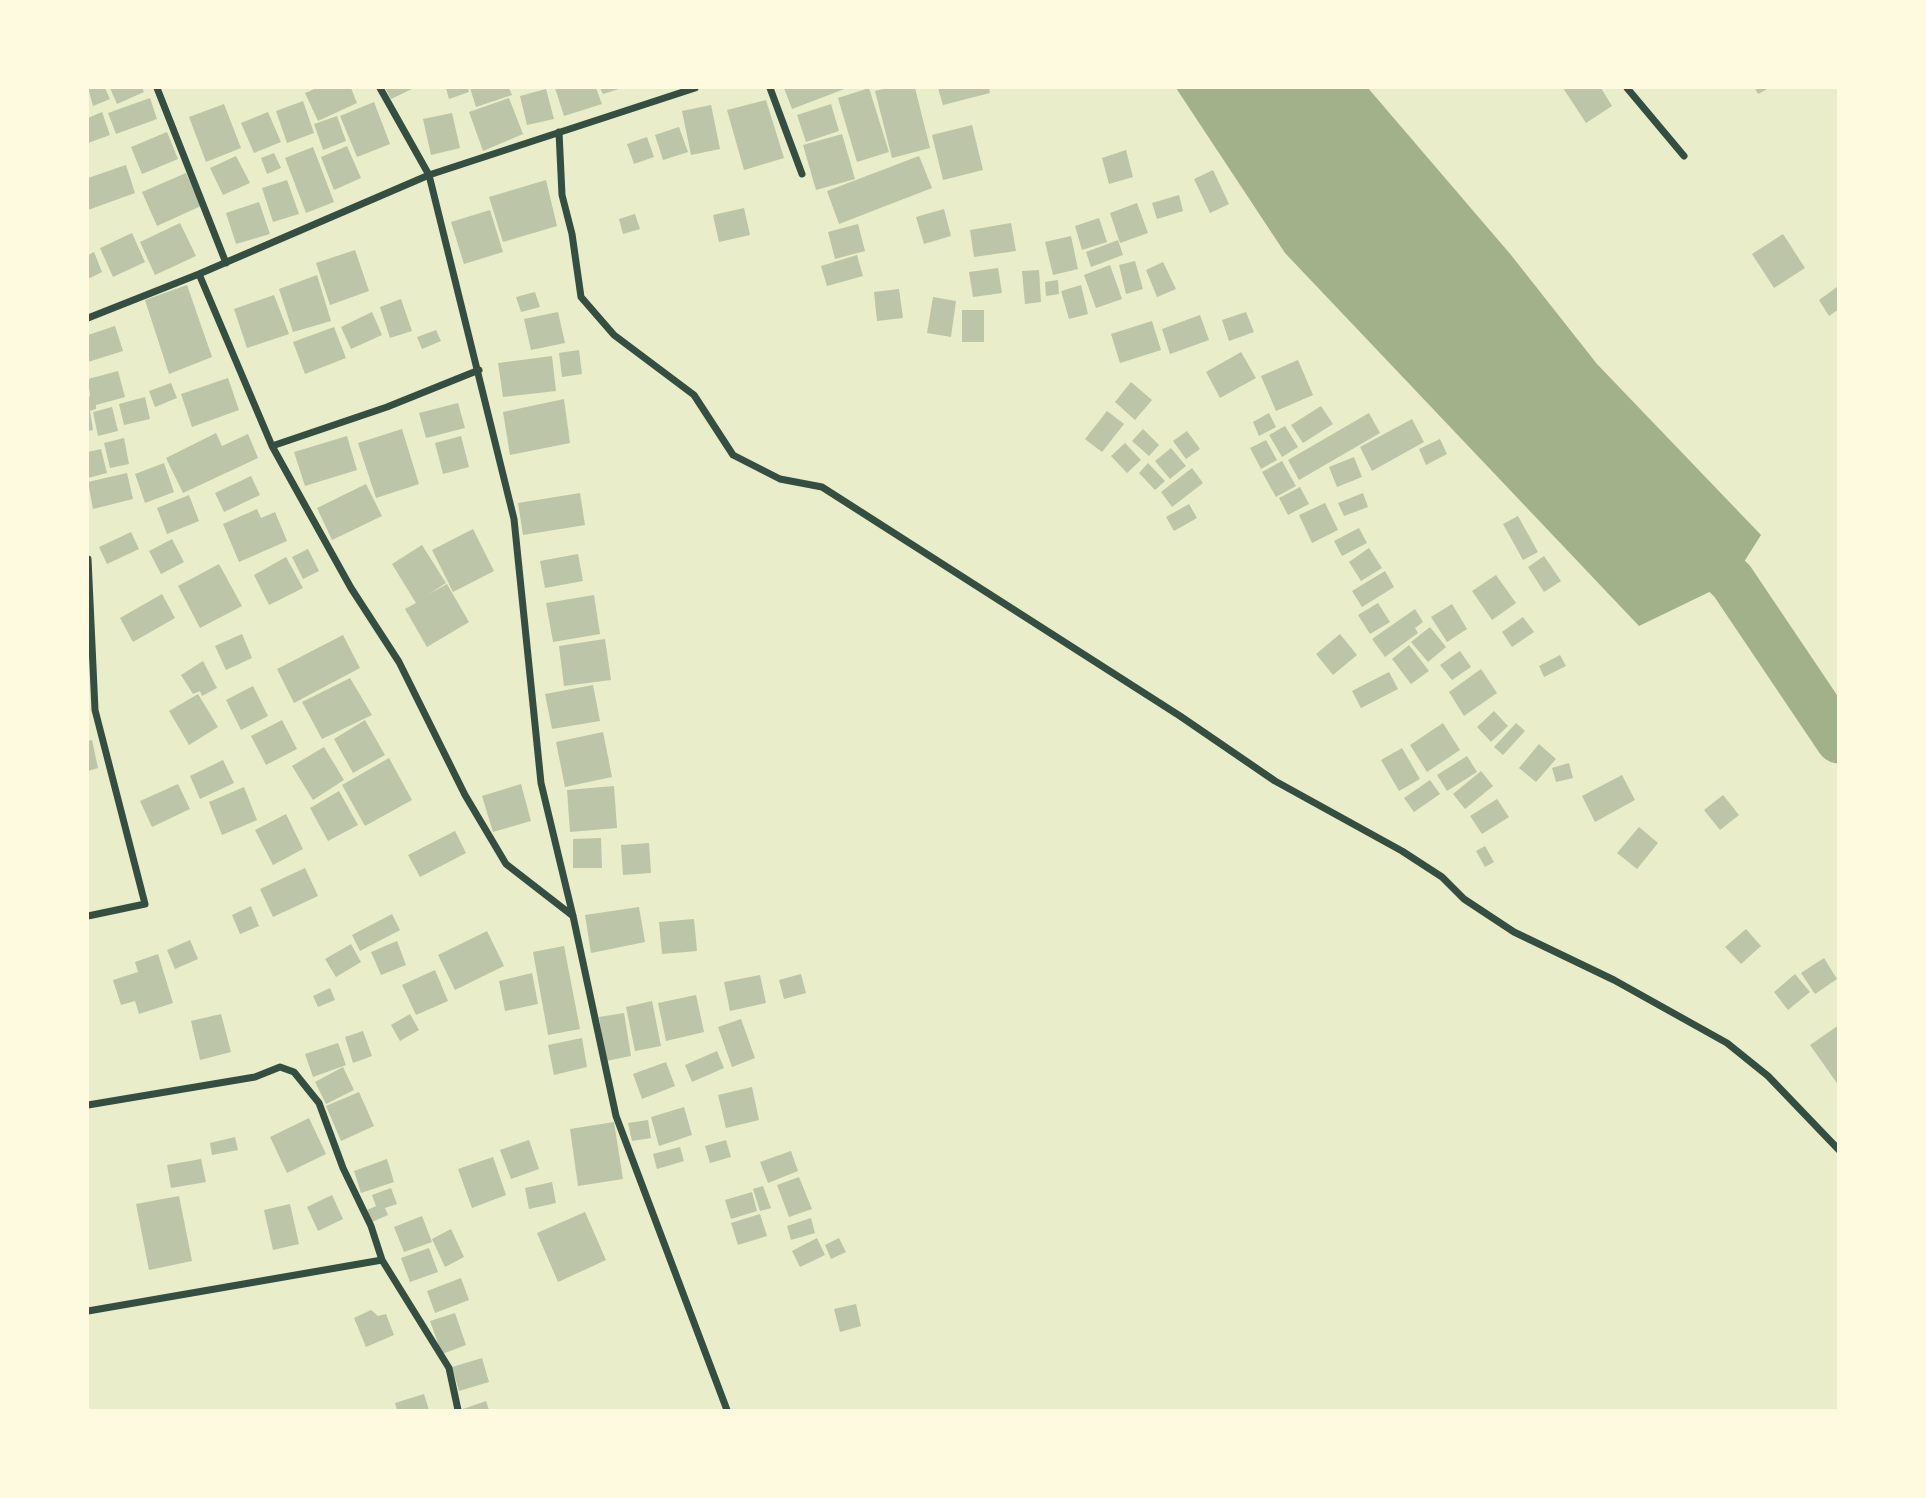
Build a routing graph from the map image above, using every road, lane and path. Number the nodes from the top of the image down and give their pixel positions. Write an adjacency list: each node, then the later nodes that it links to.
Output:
1 (157, 88): 10 (street)
2 (380, 88): 8 (street)
3 (695, 88): 6 (street)
4 (770, 88): 9 (street)
5 (1627, 88): 7 (street)
6 (559, 132): 8 (street); 20 (street)
7 (1684, 156)
8 (429, 174): 10 (street); 13 (street)
9 (803, 174)
10 (226, 263): 11 (street)
11 (199, 274): 12 (street); 14 (street)
12 (88, 318)
13 (479, 370): 14 (street); 18 (street)
14 (272, 446): 18 (street)
15 (88, 559): 16 (street)
16 (91, 711): 17 (street)
17 (88, 916)
18 (573, 916): 24 (street)
19 (88, 1105): 21 (street)
20 (1839, 1150)
21 (382, 1260): 22 (street); 23 (street)
22 (88, 1311)
23 (458, 1410)
24 (727, 1410)

